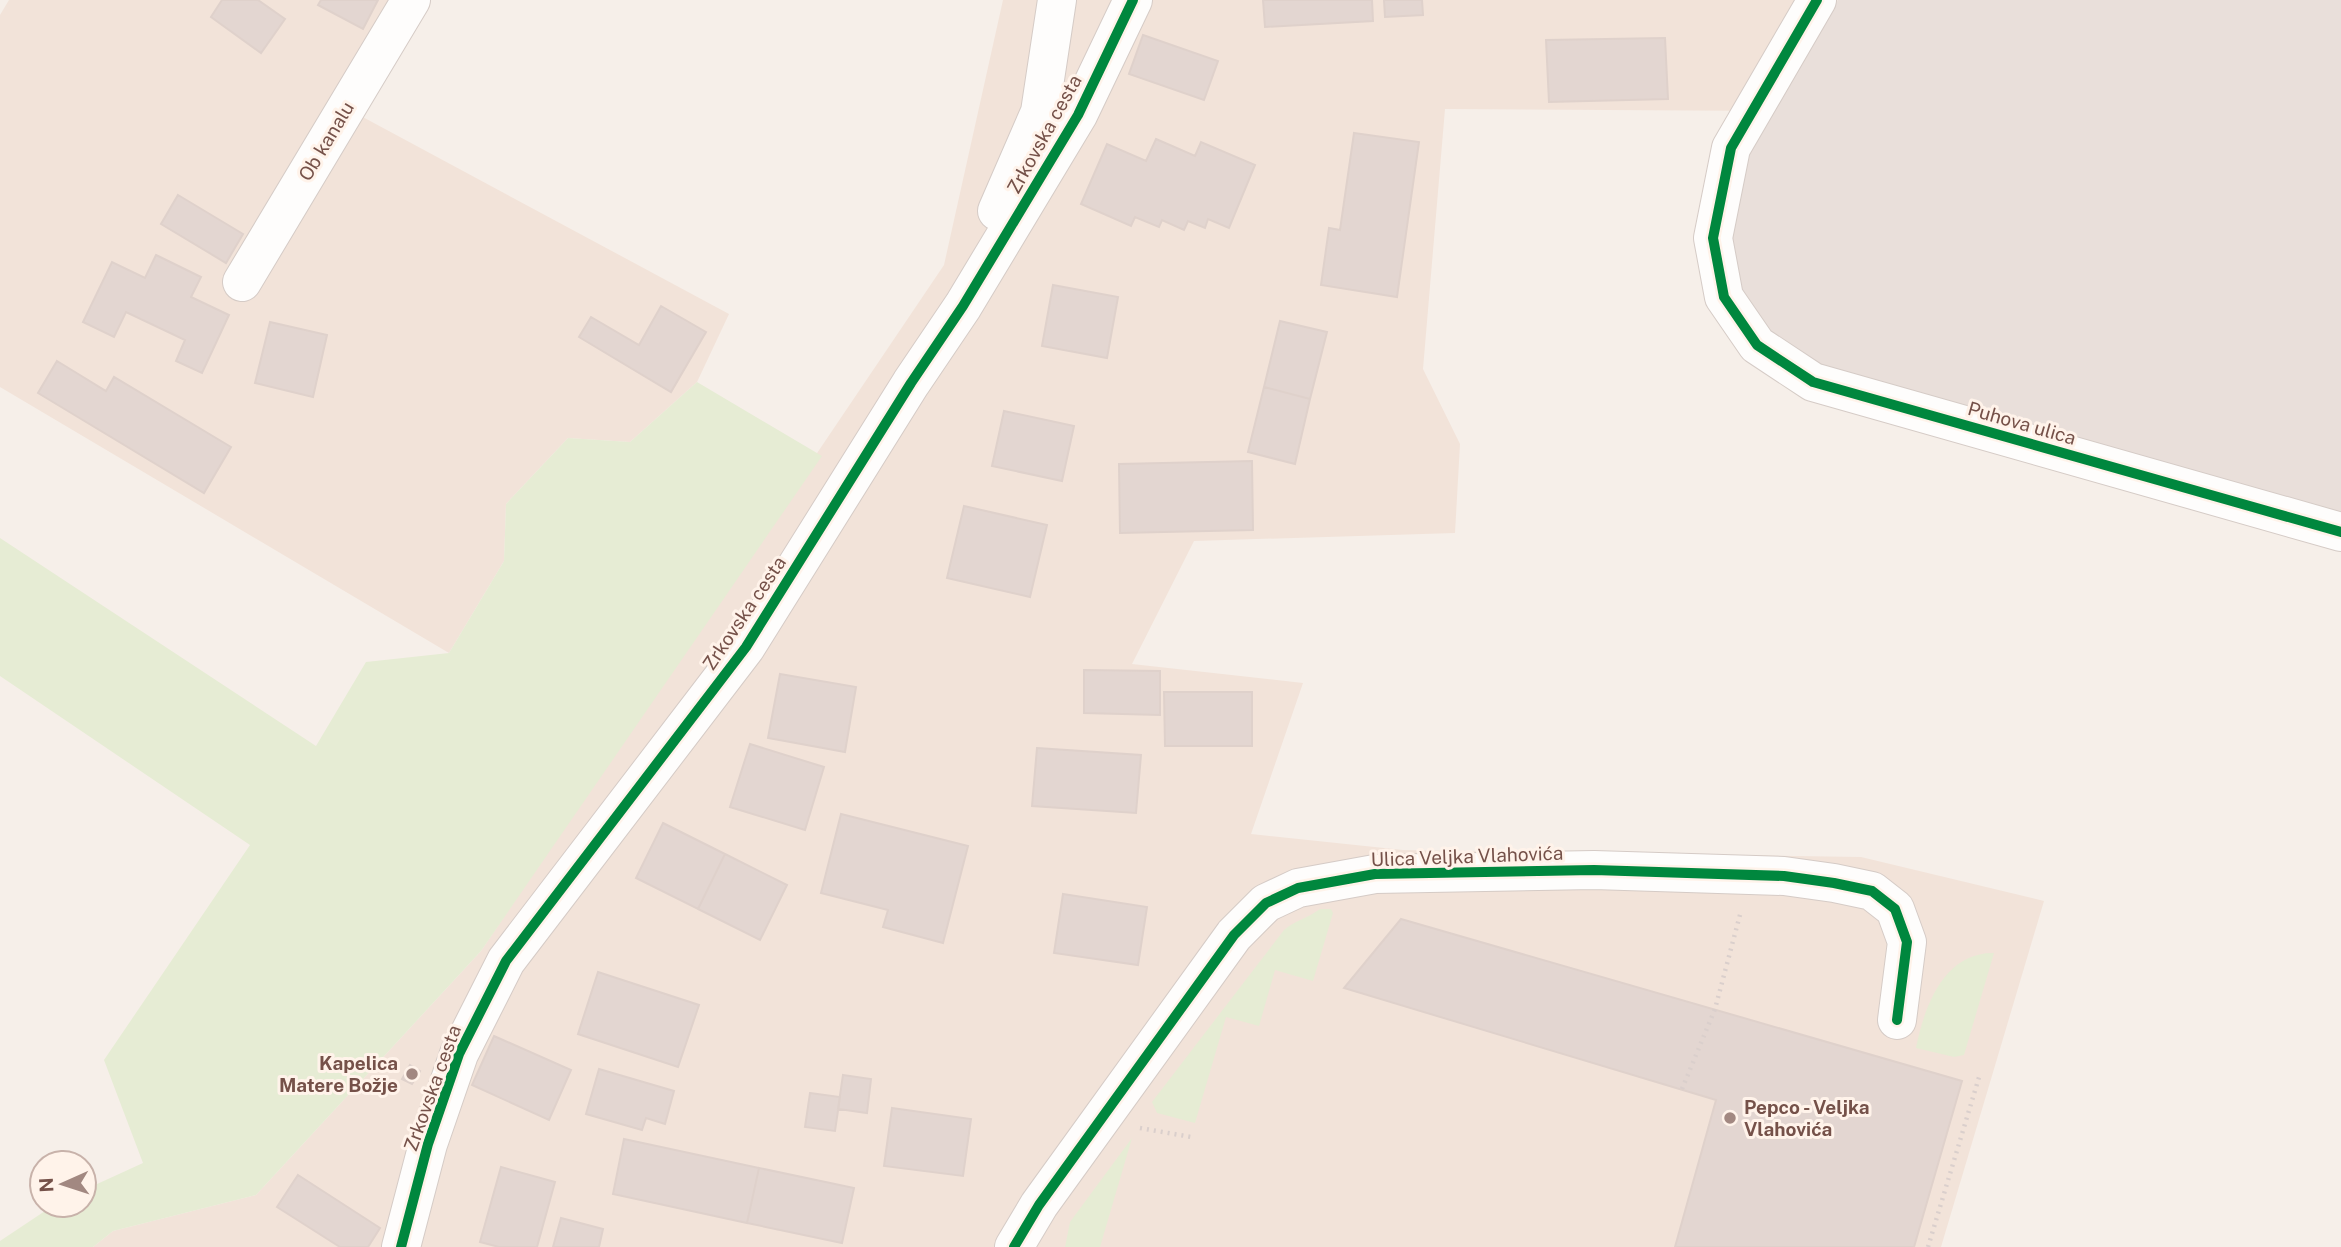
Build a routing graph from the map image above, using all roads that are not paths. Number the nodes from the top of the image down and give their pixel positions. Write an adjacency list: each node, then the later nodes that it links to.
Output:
1 (411, 0): 5 (street, Ob kanalu)
2 (1057, 0): 6 (street)
3 (1133, 0): 6 (street, Zrkovska cesta)
4 (1817, 0): 7 (street, Puhova ulica)
5 (242, 282)
6 (963, 306): 9 (street, Zrkovska cesta)
7 (2341, 532)
8 (1897, 1020): 10 (street, Ulica Veljka Vlahovića)
9 (401, 1247)
10 (1014, 1247)

